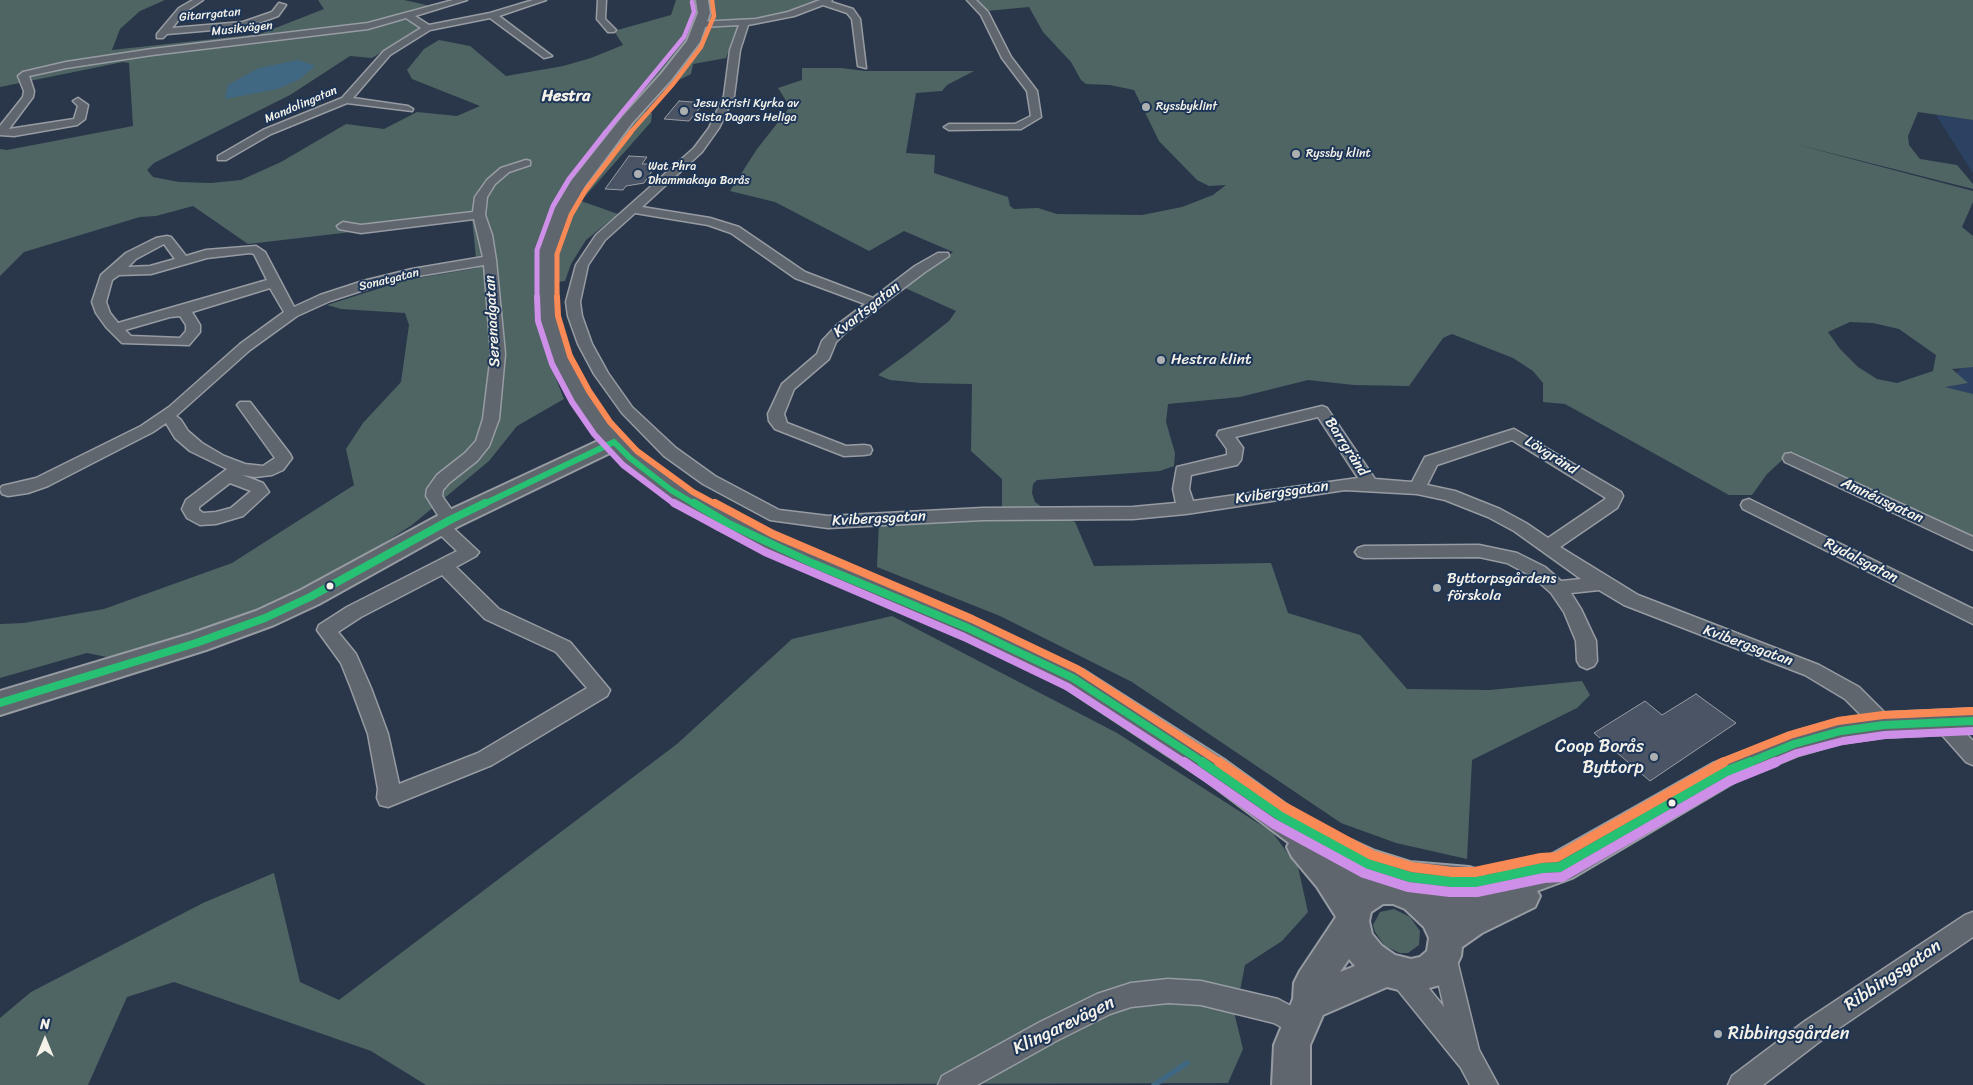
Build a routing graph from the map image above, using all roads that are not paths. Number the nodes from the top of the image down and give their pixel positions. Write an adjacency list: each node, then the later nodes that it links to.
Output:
1 (199, 0): 15 (street)
2 (463, 0): 10 (street, Musikvägen)
3 (542, 0): 9 (street, Mandolingatan)
4 (602, 0): 14 (street)
5 (702, 0): 12 (main road)
6 (971, 0): 22 (street)
7 (826, 1): 11 (street); 18 (street)
8 (282, 5): 15 (street, Gitarrgatan)
9 (492, 15): 13 (street, Mandolingatan); 17 (street)
10 (409, 16): 13 (street); 16 (street, Musikvägen)
11 (744, 23): 12 (street); 25 (street, Kvibergsgatan)
12 (701, 24): 39 (main road)
13 (427, 28): 19 (street, Mandolingatan)
14 (612, 30)
15 (164, 32): 16 (street)
16 (152, 52): 20 (street, Musikvägen)
17 (547, 56)
18 (863, 66)
19 (346, 100): 21 (street); 23 (street, Mandolingatan)
20 (78, 101)
21 (408, 109)
22 (949, 128)
23 (222, 158)
24 (526, 162): 26 (street)
25 (634, 209): 33 (street); 46 (street, Kvibergsgatan)
26 (479, 215): 27 (street); 29 (street, Serenadgatan)
27 (343, 226)
28 (943, 256): 33 (street, Kvartsgatan)
29 (490, 260): 35 (street, Sonatgatan); 47 (street, Serenadgatan)
30 (183, 261): 31 (street); 31 (street); 32 (street)
31 (116, 271): 36 (street)
32 (275, 282): 34 (street); 35 (street)
33 (874, 303): 40 (street, Kvartsgatan)
34 (177, 312): 36 (street); 36 (street)
35 (292, 313): 38 (street, Sonatgatan)
36 (116, 328)
37 (245, 406): 38 (street)
38 (167, 416): 44 (street, Sonatgatan)
39 (614, 442): 47 (main road); 61 (main road)
40 (864, 450)
41 (1790, 458): 48 (street, Amnéusgatan)
42 (1370, 484): 43 (street, Kvibergsgatan); 46 (street, Kvibergsgatan); 46 (street, Barrgränd)
43 (1417, 488): 49 (street, Kvibergsgatan); 49 (street, Lövgränd)
44 (8, 490)
45 (1749, 505): 54 (street, Rydalsgatan)
46 (1186, 508)
47 (445, 523): 51 (street); 56 (main road)
48 (1973, 544)
49 (1548, 547): 52 (street, Kvibergsgatan)
50 (1364, 552): 53 (street)
51 (444, 566): 51 (street)
52 (1601, 583): 53 (street); 59 (street, Kvibergsgatan)
53 (1556, 588): 55 (street)
54 (1973, 617)
55 (1587, 661)
56 (0, 703)
57 (1973, 721): 58 (main road)
58 (1942, 722): 59 (main road); 60 (street)
59 (1884, 724): 62 (main road)
60 (1973, 756)
61 (1279, 816): 62 (main road); 63 (main road); 65 (main road)
62 (1560, 868): 64 (main road); 67 (main road)
63 (1382, 889): 64 (main road); 65 (main road)
64 (1417, 898): 67 (main road)
65 (1352, 919): 68 (main road); 69 (main road)
66 (1973, 923): 74 (street, Ribbingsgatan)
67 (1445, 947): 68 (main road); 70 (street)
68 (1394, 973): 69 (main road); 70 (street)
69 (1304, 1013): 71 (street, Klingarevägen); 72 (main road)
70 (1470, 1058): 73 (street)
71 (951, 1085)
72 (1291, 1085)
73 (1484, 1085)
74 (1741, 1085)

